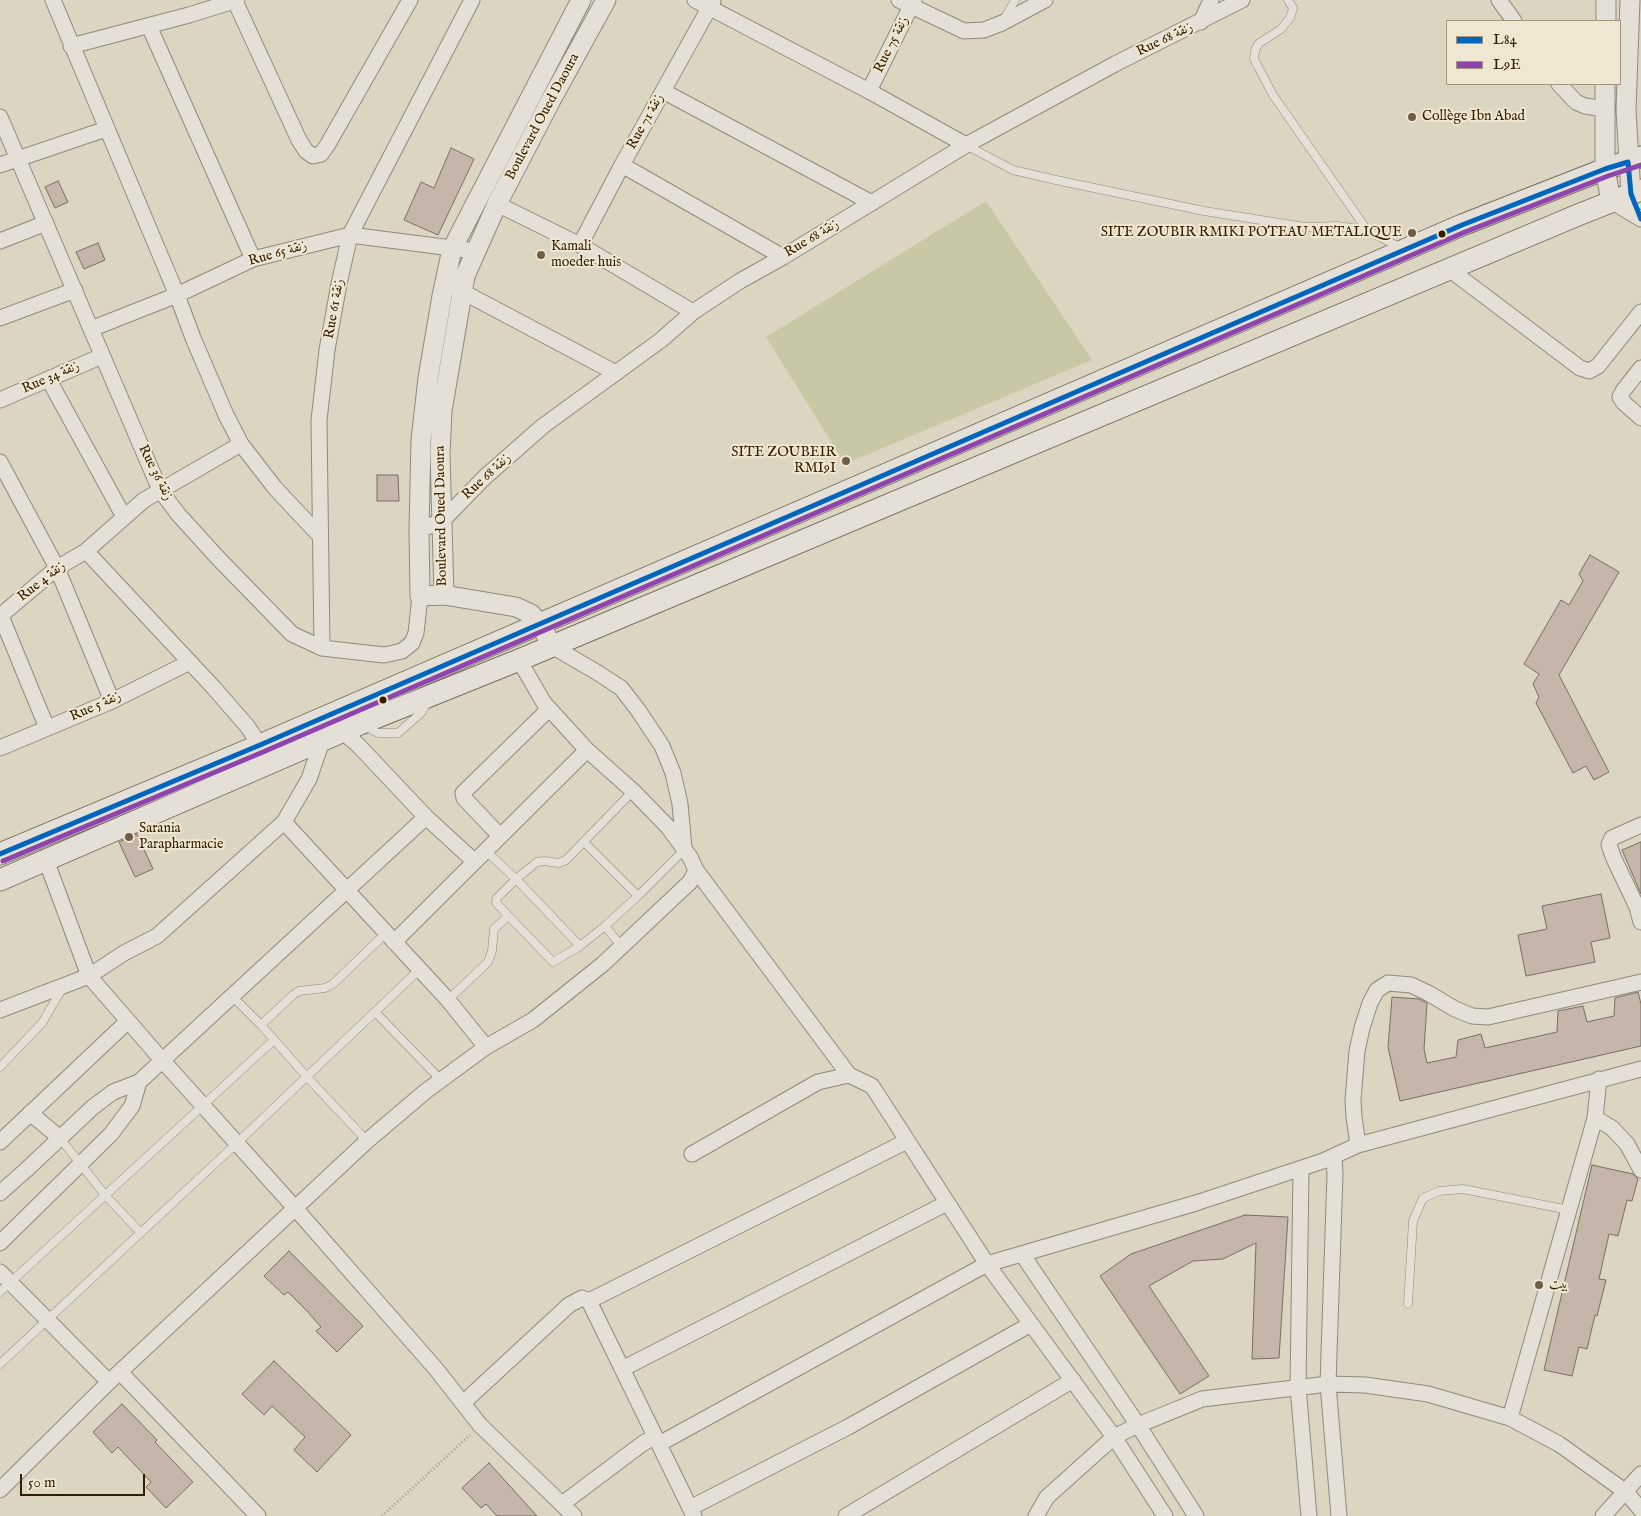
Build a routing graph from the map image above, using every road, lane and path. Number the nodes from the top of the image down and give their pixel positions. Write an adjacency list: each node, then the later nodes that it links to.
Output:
1 (53, 0): 23 (street)
2 (410, 0): 15 (street)
3 (472, 0): 42 (street, Rue 61 زنقة)
4 (581, 0): 45 (street, Boulevard Oued Daoura)
5 (606, 0): 39 (street, Boulevard Oued Daoura)
6 (695, 0): 17 (street)
7 (1015, 0): 21 (lane)
8 (1045, 0): 21 (street)
9 (1211, 0): 20 (street)
10 (1242, 0): 20 (street, Rue 68 زنقة)
11 (1288, 0): 41 (lane)
12 (1498, 0): 18 (street)
13 (1606, 0): 19 (street)
14 (1630, 0): 33 (street)
15 (236, 1): 22 (street)
16 (908, 2): 21 (street); 26 (street, Rue 75 زنقة)
17 (712, 4): 26 (street); 27 (street, Rue 71 زنقة)
18 (1513, 20)
19 (1606, 20)
20 (1201, 22): 31 (street, Rue 68 زنقة)
21 (1002, 23)
22 (149, 26): 23 (street); 49 (street)
23 (71, 46): 30 (street)
24 (1560, 85): 28 (street)
25 (1604, 85): 28 (street)
26 (869, 91): 31 (street)
27 (663, 92): 34 (street, Rue 71 زنقة); 38 (street)
28 (1604, 109): 36 (street)
29 (0, 117): 32 (street, Rue 36 زنقة)
30 (106, 129): 32 (street); 53 (street)
31 (966, 145): 38 (street, Rue 68 زنقة); 41 (lane)
32 (18, 159): 35 (street); 40 (street, Rue 36 زنقة)
33 (1634, 160): 36 (main road); 37 (street)
34 (622, 165): 44 (street, Rue 71 زنقة); 48 (street)
35 (0, 166)
36 (1605, 170): 37 (street); 46 (main road)
37 (1628, 195): 50 (main road)
38 (872, 203): 48 (street, Rue 68 زنقة)
39 (497, 204): 44 (street); 47 (street, Boulevard Oued Daoura)
40 (46, 223): 43 (street); 51 (street, Rue 36 زنقة)
41 (1367, 230): 46 (lane)
42 (350, 235): 45 (street, Rue 65 زنقة); 49 (street, Rue 65 زنقة); 70 (street, Rue 61 زنقة)
43 (0, 241)
44 (580, 245): 54 (street)
45 (452, 249): 47 (street, Rue 65 زنقة); 69 (street, Boulevard Oued Daoura)
46 (1405, 250): 76 (main road)
47 (475, 251): 52 (street, Boulevard Oued Daoura)
48 (783, 257): 54 (street, Rue 68 زنقة)
49 (253, 259): 53 (street, Rue 65 زنقة)
50 (1450, 269): 55 (street); 77 (main road)
51 (75, 290): 56 (street); 57 (street, Rue 36 زنقة)
52 (461, 291): 60 (street); 68 (street, Boulevard Oued Daoura)
53 (177, 295): 57 (street, Rue 65 زنقة); 64 (street)
54 (693, 312): 60 (street, Rue 68 زنقة)
55 (1641, 312)
56 (0, 318)
57 (92, 329): 58 (street, Rue 36 زنقة)
58 (102, 356): 61 (street, Rue 34 زنقة); 66 (street, Rue 36 زنقة)
59 (1641, 368): 63 (street)
60 (616, 373): 68 (street, Rue 68 زنقة)
61 (48, 380): 62 (street, Rue 34 زنقة); 67 (street)
62 (0, 400)
63 (1641, 418)
64 (241, 444): 66 (street, Rue 4 زنقة); 70 (street)
65 (0, 462): 72 (street)
66 (160, 490): 67 (street, Rue 4 زنقة); 78 (street, Rue 36 زنقة)
67 (124, 517): 71 (street, Rue 4 زنقة)
68 (442, 521): 69 (street, Rue 68 زنقة); 73 (street, Boulevard Oued Daoura)
69 (419, 530): 74 (street, Boulevard Oued Daoura)
70 (320, 536): 78 (street, Rue 61 زنقة)
71 (86, 551): 72 (street, Rue 4 زنقة); 80 (street)
72 (57, 568): 75 (street, Rue 4 زنقة); 81 (street)
73 (444, 595): 74 (street, Boulevard Oued Daoura); 76 (street)
74 (420, 596): 78 (street, Rue 36 زنقة)
75 (0, 616): 83 (street)
76 (540, 624): 77 (street); 86 (main road)
77 (552, 646): 79 (main road); 95 (street)
78 (322, 648)
79 (519, 660): 82 (street); 84 (main road)
80 (190, 662): 81 (street, Rue 5 زنقة); 86 (street)
81 (112, 700): 83 (street, Rue 5 زنقة)
82 (549, 709): 88 (street); 93 (street)
83 (47, 728): 87 (street, Rue 5 زنقة)
84 (351, 728): 85 (main road); 90 (street)
85 (322, 741): 91 (street); 98 (main road)
86 (260, 745): 97 (main road)
87 (0, 748)
88 (587, 750): 89 (street); 93 (street)
89 (633, 791): 94 (lane); 95 (street)
90 (426, 817): 99 (street); 103 (street)
91 (284, 822): 103 (street); 112 (street)
92 (1641, 825): 105 (street)
93 (500, 836): 96 (street)
94 (584, 842): 101 (lane); 104 (lane)
95 (685, 849): 100 (street); 104 (lane)
96 (485, 850): 99 (street); 101 (lane)
97 (0, 854)
98 (46, 860): 102 (main road); 112 (street)
99 (474, 861): 108 (street)
100 (696, 870): 110 (street); 126 (street)
101 (516, 879): 106 (lane); 109 (lane)
102 (0, 880)
103 (347, 890): 108 (street); 115 (street)
104 (638, 896): 107 (lane)
105 (1640, 912)
106 (508, 916): 109 (lane); 116 (lane)
107 (604, 926): 109 (lane); 110 (lane)
108 (390, 937): 111 (street); 120 (lane)
109 (580, 946)
110 (622, 947): 122 (street)
111 (420, 970): 116 (street); 118 (lane)
112 (89, 976): 114 (street); 119 (street)
113 (1641, 982): 139 (street)
114 (63, 986): 117 (street); 124 (lane)
115 (232, 996): 120 (lane); 123 (street)
116 (448, 1000): 122 (street)
117 (0, 1010)
118 (375, 1012): 127 (lane); 129 (lane)
119 (128, 1021): 123 (street); 132 (street)
120 (261, 1025): 121 (lane)
121 (274, 1040): 127 (lane); 131 (lane)
122 (486, 1047): 129 (street)
123 (162, 1060): 130 (street); 131 (street)
124 (0, 1067)
125 (1641, 1069): 128 (street)
126 (849, 1075): 136 (street); 140 (street)
127 (307, 1077): 135 (lane); 138 (lane)
128 (1599, 1079): 133 (street); 139 (street)
129 (441, 1080): 135 (street)
130 (139, 1082): 134 (street); 142 (street)
131 (203, 1106): 138 (street); 146 (lane)
132 (30, 1113): 134 (street); 137 (street)
133 (1595, 1118): 144 (street); 149 (street)
134 (60, 1138): 142 (lane); 145 (street)
135 (367, 1141): 148 (street)
136 (907, 1141): 147 (street); 155 (street)
137 (0, 1142)
138 (237, 1143): 148 (street); 150 (lane)
139 (1358, 1146): 141 (street)
140 (692, 1154)
141 (1334, 1157): 143 (street); 163 (street)
142 (80, 1165): 146 (lane); 151 (street)
143 (1301, 1169): 152 (street); 164 (street)
144 (1641, 1170)
145 (0, 1193)
146 (105, 1195): 150 (lane); 154 (lane)
147 (947, 1203): 153 (street); 160 (street)
148 (295, 1208): 161 (street); 165 (street)
149 (1569, 1210): 156 (lane); 166 (street)
150 (140, 1233): 157 (lane)
151 (0, 1242)
152 (1022, 1254): 153 (street); 168 (street)
153 (987, 1264): 158 (street); 170 (street)
154 (3, 1282): 157 (street)
155 (589, 1300): 160 (street); 165 (street)
156 (1408, 1304)
157 (47, 1320): 159 (lane); 161 (street)
158 (1031, 1324): 162 (street); 176 (street)
159 (0, 1364)
160 (622, 1369): 170 (street)
161 (114, 1377): 172 (street); 177 (street)
162 (1073, 1380): 169 (street); 180 (street)
163 (1328, 1384): 164 (street); 166 (street); 185 (street)
164 (1298, 1387): 168 (street); 184 (street)
165 (463, 1403): 167 (street)
166 (1510, 1418): 173 (street)
167 (480, 1425): 174 (street); 178 (path)
168 (1138, 1425): 169 (street); 183 (street)
169 (1114, 1437): 181 (street); 182 (street)
170 (657, 1440): 174 (street); 176 (street)
171 (1641, 1474): 173 (street)
172 (0, 1490)
173 (1626, 1492): 175 (street); 186 (street)
174 (562, 1504): 179 (street)
175 (1641, 1510)
176 (692, 1512)
177 (258, 1516)
178 (382, 1516)
179 (574, 1516)
180 (846, 1516)
181 (1036, 1516)
182 (1165, 1516)
183 (1196, 1516)
184 (1309, 1516)
185 (1339, 1516)
186 (1603, 1516)

